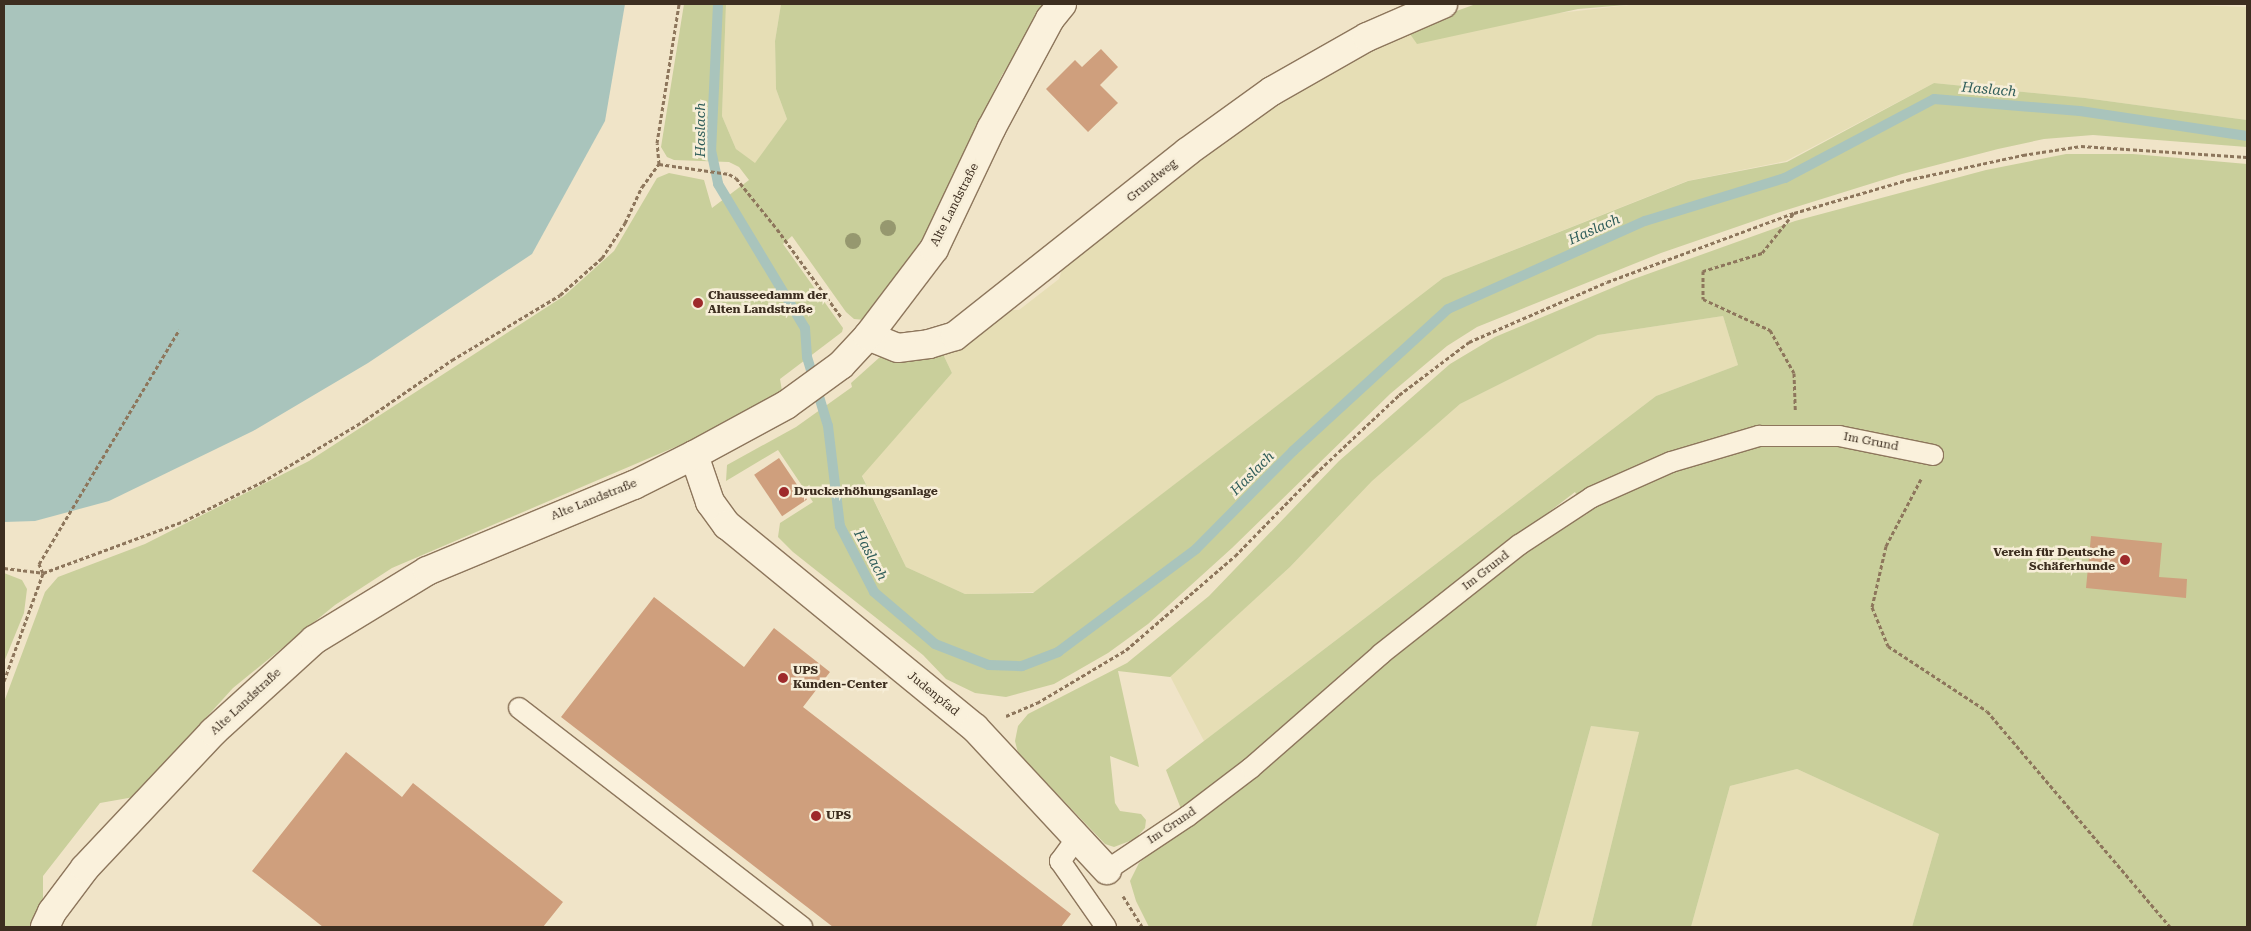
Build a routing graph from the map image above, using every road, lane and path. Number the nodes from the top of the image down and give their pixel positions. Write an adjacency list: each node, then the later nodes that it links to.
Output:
1 (679, 4): 5 (path)
2 (1062, 4): 8 (street, Alte Landstraße)
3 (1443, 4): 8 (street, Grundweg)
4 (2247, 158): 6 (path)
5 (659, 164): 8 (path); 13 (path)
6 (1794, 213): 9 (path); 16 (path)
7 (179, 330): 13 (path)
8 (868, 336): 10 (street, Alte Landstraße)
9 (1796, 436): 11 (lane, Im Grund); 18 (lane, Im Grund)
10 (694, 455): 16 (street, Judenpfad); 19 (street, Alte Landstraße)
11 (1933, 455): 23 (path)
12 (4, 568): 13 (path)
13 (43, 573): 14 (path)
14 (4, 681)
15 (519, 708): 20 (lane)
16 (975, 728): 17 (street, Judenpfad)
17 (1077, 838): 18 (street, Judenpfad); 21 (lane)
18 (1107, 870): 22 (path)
19 (45, 927)
20 (802, 927)
21 (1106, 927)
22 (1142, 927)
23 (2170, 927)

